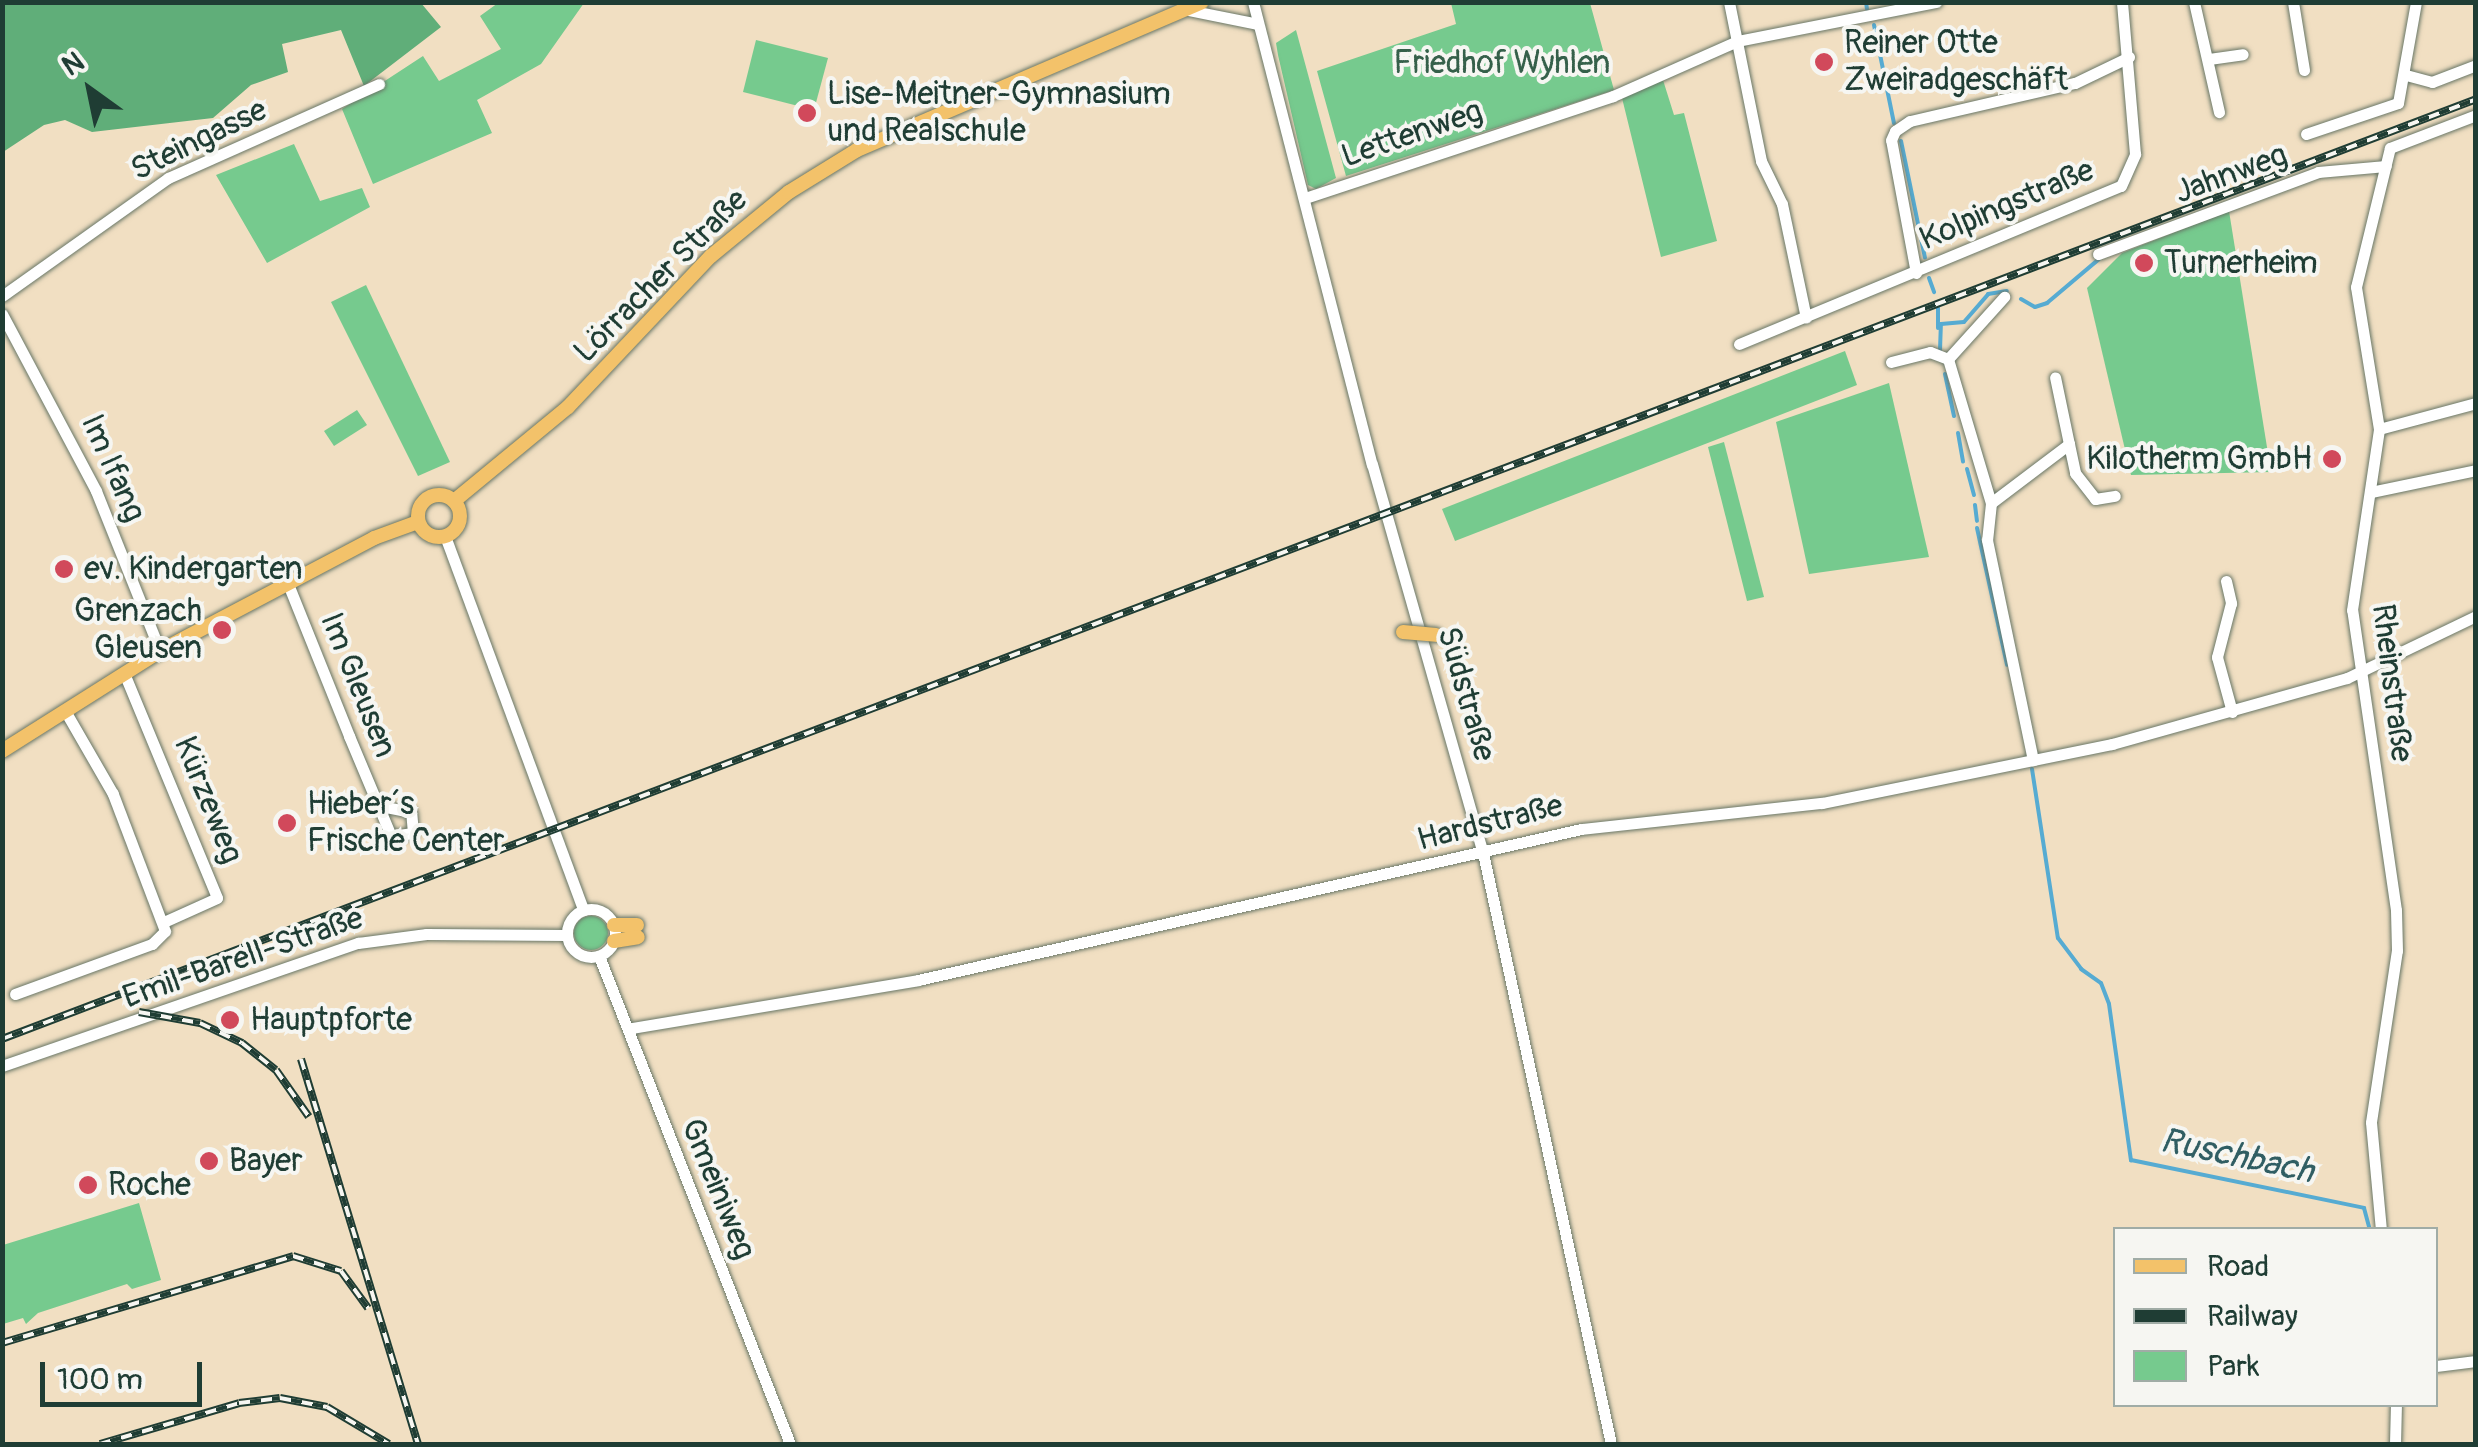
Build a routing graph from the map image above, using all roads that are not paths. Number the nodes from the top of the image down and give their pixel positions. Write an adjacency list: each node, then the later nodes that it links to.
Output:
1 (1253, 2): 9 (street, Südstraße)
2 (1729, 2): 10 (street)
3 (1936, 2): 10 (street, Lettenweg)
4 (2122, 2): 12 (street, Kolpingstraße)
5 (2194, 2): 13 (street)
6 (2293, 2): 15 (street)
7 (2416, 2): 16 (street)
8 (1195, 6): 9 (street); 39 (main road, Lörracher Straße)
9 (1258, 24): 22 (street, Südstraße)
10 (1736, 41): 22 (street, Lettenweg); 28 (street)
11 (2243, 54): 13 (street)
12 (2129, 57): 24 (street, Kolpingstraße); 24 (street)
13 (2209, 59): 18 (street)
14 (2476, 65): 16 (street)
15 (2304, 70)
16 (2406, 75): 20 (street)
17 (380, 84): 25 (street, Steingasse)
18 (2219, 112)
19 (2476, 115): 21 (street, Rheinstraße)
20 (2306, 134)
21 (2386, 166): 23 (street, Jahnweg); 34 (street, Rheinstraße)
22 (1306, 198): 56 (street, Südstraße)
23 (2098, 254)
24 (1916, 273): 28 (street, Kolpingstraße)
25 (2, 296)
26 (2004, 298): 30 (street)
27 (2, 314): 48 (street, Im Ifang)
28 (1806, 318): 29 (street, Kolpingstraße)
29 (1739, 344)
30 (1948, 359): 31 (street); 40 (street)
31 (1890, 362)
32 (2056, 378): 35 (street)
33 (2476, 403): 34 (street)
34 (2379, 429): 37 (street, Rheinstraße)
35 (2069, 444): 38 (street); 40 (street)
36 (2476, 470): 37 (street)
37 (2371, 492): 49 (street, Rheinstraße)
38 (2115, 496)
39 (454, 501): 41 (main road); 42 (main road)
40 (1991, 502): 54 (street)
41 (418, 522): 42 (main road); 44 (main road)
42 (446, 536): 57 (street)
43 (2226, 582): 52 (street)
44 (288, 584): 48 (main road); 55 (street, Im Gleusen)
45 (2476, 616): 49 (street, Hardstraße)
46 (1403, 632): 47 (main road, bridge)
47 (1436, 635)
48 (160, 651): 50 (main road)
49 (2360, 670): 52 (street, Hardstraße); 66 (street, Rheinstraße)
50 (124, 673): 51 (main road); 58 (street, Kürzeweg)
51 (66, 711): 53 (main road); 58 (street)
52 (2232, 712): 54 (street, Hardstraße)
53 (2, 751)
54 (2033, 760): 56 (street, Hardstraße)
55 (379, 806)
56 (1484, 853): 64 (street, Hardstraße); 71 (street, Südstraße)
57 (583, 910): 60 (street); 61 (street)
58 (166, 920): 63 (street, Kürzeweg)
59 (638, 931): 60 (main road)
60 (614, 933): 62 (street)
61 (566, 935): 62 (street); 65 (street, Emil-Barell-Straße)
62 (599, 956): 64 (street, Gmeiniweg)
63 (15, 994)
64 (632, 1028): 70 (street, Gmeiniweg)
65 (2, 1066)
66 (2382, 1227)
67 (2476, 1361): 68 (street)
68 (2438, 1366)
69 (2396, 1407): 72 (street)
70 (790, 1444)
71 (1611, 1444)
72 (2395, 1444)

